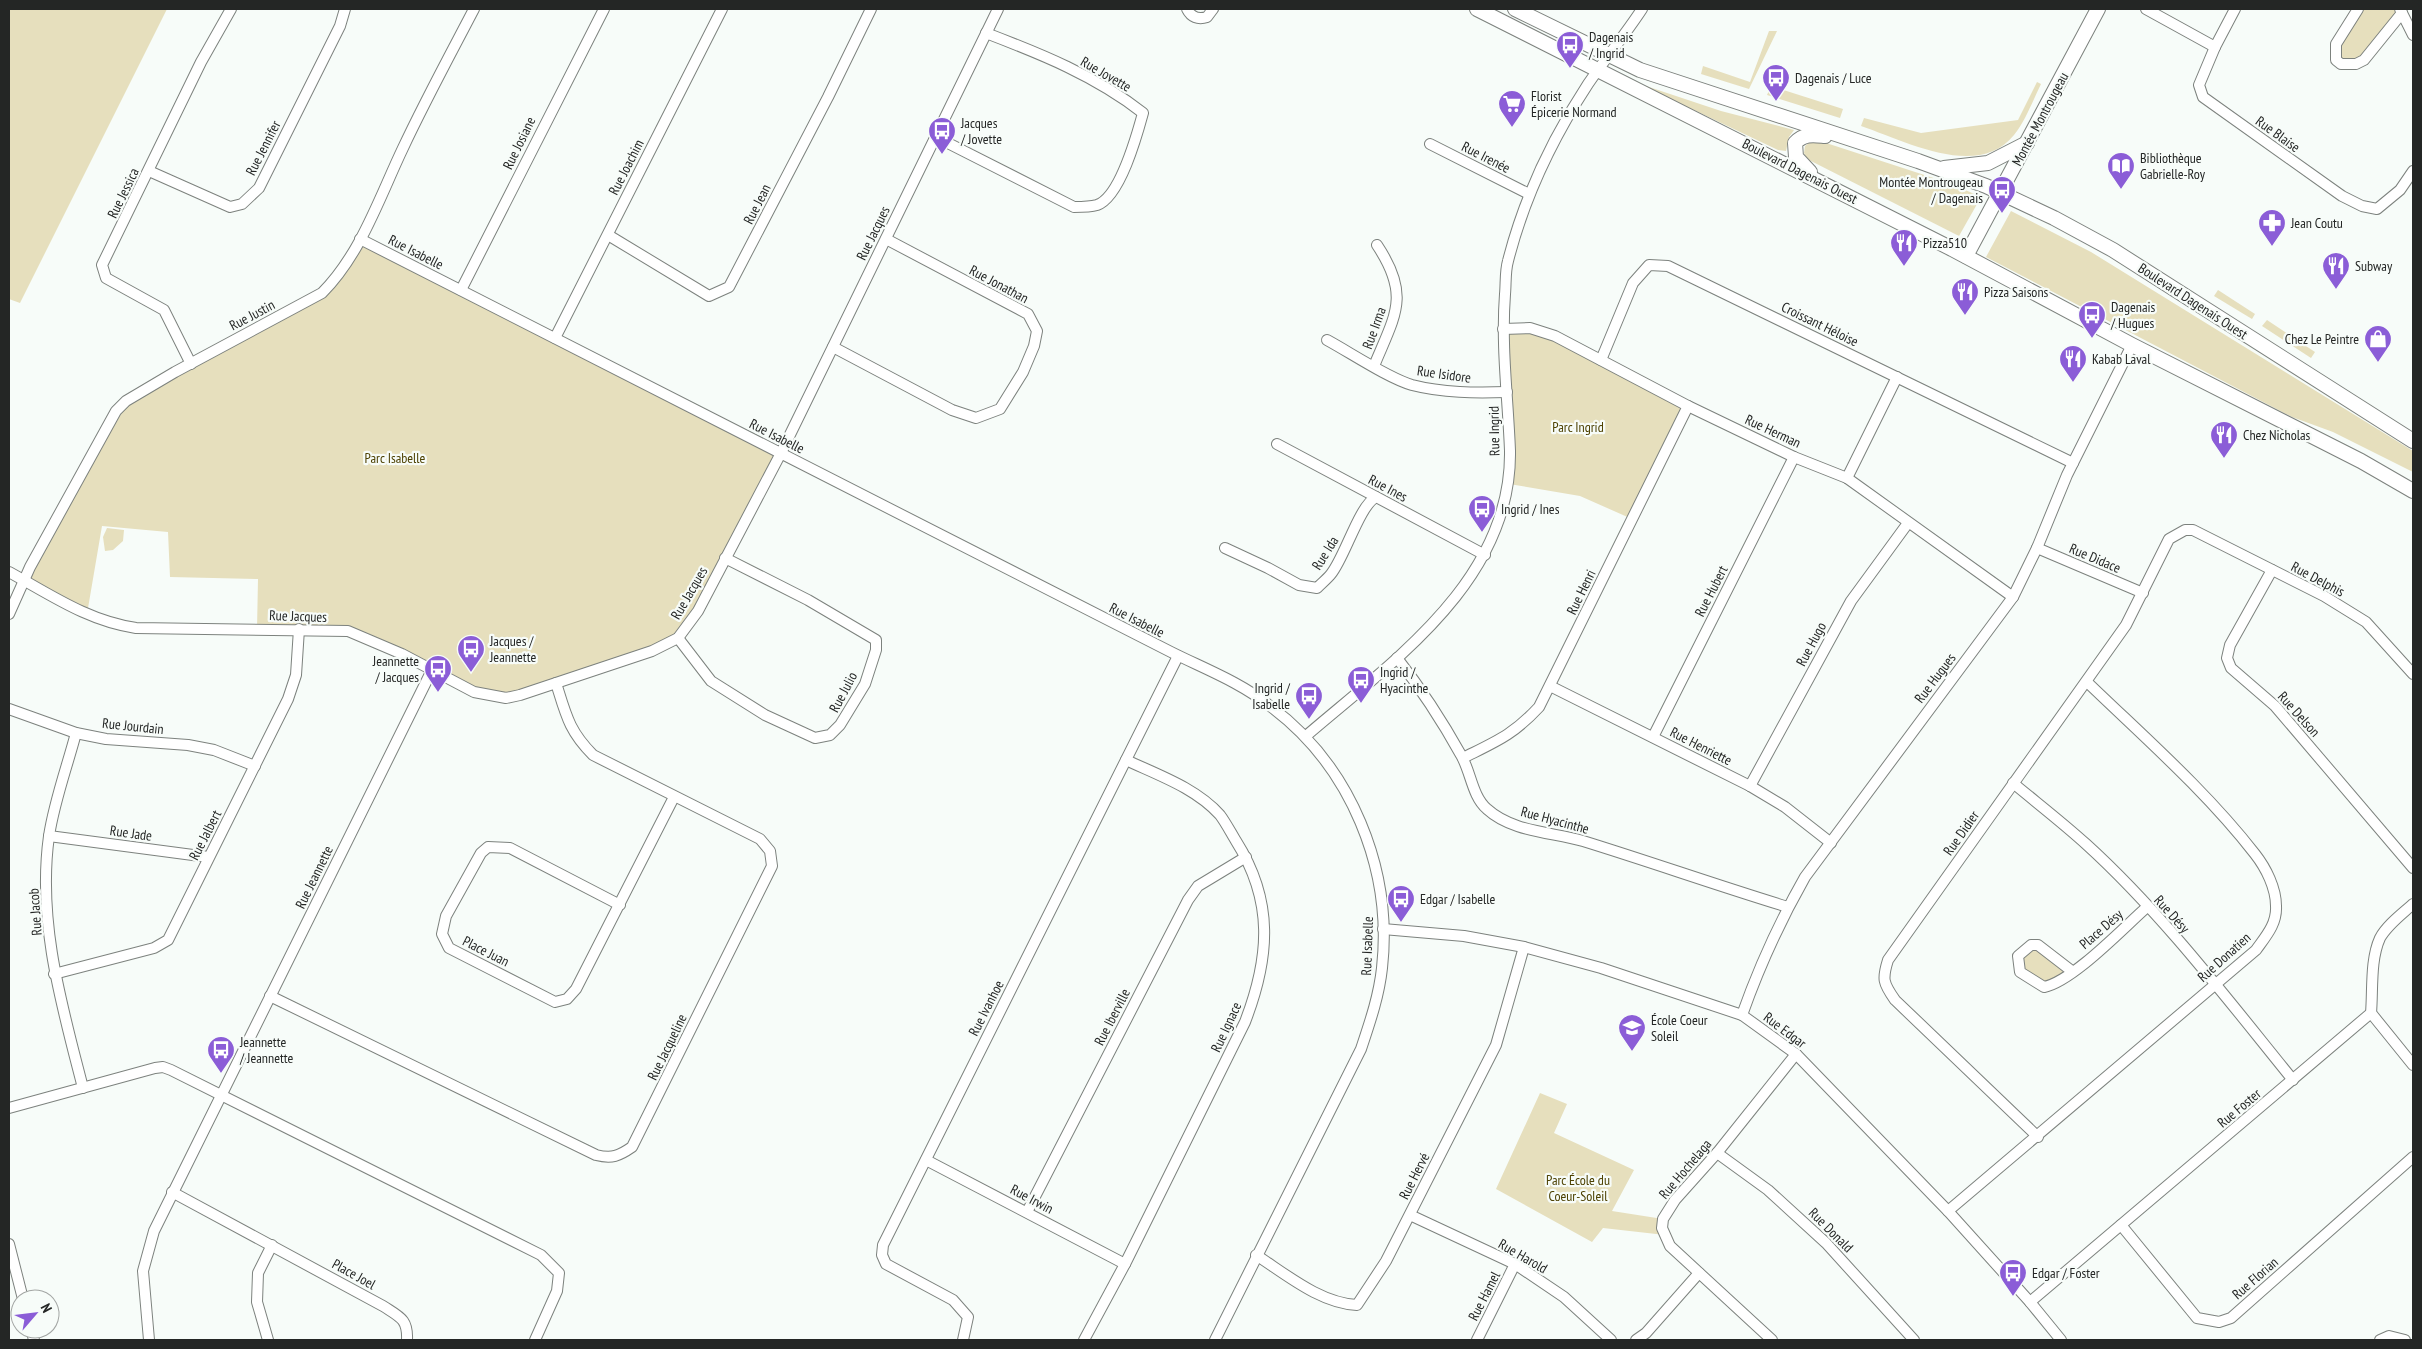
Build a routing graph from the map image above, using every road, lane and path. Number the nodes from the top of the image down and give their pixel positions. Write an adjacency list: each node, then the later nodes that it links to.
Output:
1 (231, 9): 28 (street, Rue Jessica)
2 (345, 9): 28 (street, Rue Jennifer)
3 (474, 9): 34 (street, Rue Justin)
4 (604, 9): 38 (street, Rue Josiane)
5 (722, 9): 33 (street, Rue Joachim)
6 (871, 9): 33 (street, Rue Jean)
7 (998, 9): 18 (street, Rue Jacques)
8 (1187, 9): 9 (street)
9 (1213, 9)
10 (1477, 9): 22 (main road, Boulevard Dagenais Ouest)
11 (1515, 9): 21 (main road, Boulevard Dagenais Ouest)
12 (1642, 9): 21 (street, Rue Ingrid)
13 (2098, 9): 25 (main road, Montée Montrougeau)
14 (2146, 9): 20 (street)
15 (2235, 9): 20 (street, Rue Blaise)
16 (2358, 9): 17 (street)
17 (2401, 11): 19 (street)
18 (986, 33): 23 (street, Rue Jacques); 23 (street, Rue Jovette)
19 (2413, 35)
20 (2215, 47): 29 (street, Rue Blaise)
21 (1609, 55): 22 (street, Rue Ingrid); 24 (main road, Boulevard Dagenais Ouest)
22 (1598, 70): 30 (main road, Boulevard Dagenais Ouest); 32 (street, Rue Ingrid)
23 (936, 137): 35 (street, Rue Jacques)
24 (1848, 138): 27 (main road, Boulevard Dagenais Ouest); 30 (main road)
25 (2027, 143): 27 (main road); 31 (main road, Montée Montrougeau)
26 (1430, 144): 32 (street, Rue Irenée)
27 (1938, 168): 31 (main road, Boulevard Dagenais Ouest)
28 (149, 171): 45 (street, Rue Jessica)
29 (2413, 171)
30 (1818, 180): 37 (main road, Boulevard Dagenais Ouest)
31 (2001, 192): 37 (main road, Montée Montrougeau); 50 (main road, Boulevard Dagenais Ouest)
32 (1529, 194): 39 (street, Rue Ingrid)
33 (608, 235): 40 (street, Rue Joachim)
34 (360, 238): 38 (street, Rue Isabelle); 45 (street, Rue Justin)
35 (886, 239): 43 (street, Rue Jacques); 43 (street, Rue Jonathan)
36 (1377, 245): 46 (street, Rue Irma)
37 (1966, 256): 42 (main road, Boulevard Dagenais Ouest)
38 (461, 290): 40 (street, Rue Isabelle)
39 (1502, 329): 44 (street, Rue Herman); 48 (street, Rue Ingrid)
40 (555, 338): 52 (street, Rue Isabelle)
41 (1327, 340): 46 (street, Rue Isidore)
42 (2132, 345): 54 (street, Rue Hugues); 56 (main road, Boulevard Dagenais Ouest)
43 (833, 347): 52 (street, Rue Jacques)
44 (1601, 360): 47 (street, Croissant Héloise); 49 (street, Rue Herman)
45 (191, 364): 66 (street, Rue Justin)
46 (1374, 366): 48 (street, Rue Isidore)
47 (1897, 377): 54 (street, Croissant Héloise); 55 (street)
48 (1507, 392): 62 (street, Rue Ingrid)
49 (1688, 406): 53 (street, Rue Herman); 78 (street, Rue Henri)
50 (2413, 441)
51 (1277, 444): 57 (street, Rue Ines)
52 (781, 453): 63 (street, Rue Jacques); 72 (street, Rue Isabelle)
53 (1794, 457): 55 (street, Rue Herman); 82 (street, Rue Hubert)
54 (2073, 463): 61 (street, Rue Hugues)
55 (1848, 478): 58 (street, Rue Herman)
56 (2413, 491)
57 (1376, 497): 60 (street, Rue Ida); 62 (street, Rue Ines)
58 (1908, 523): 68 (street, Rue Herman); 87 (street, Rue Hugo)
59 (2193, 530): 64 (street, Rue Delphis); 67 (street, Rue Didier)
60 (1225, 548)
61 (2037, 548): 67 (street, Rue Didace); 68 (street, Rue Hugues)
62 (1485, 555): 73 (street, Rue Ingrid)
63 (725, 558): 71 (street, Rue Jacques); 71 (street, Rue Julio)
64 (2272, 570): 75 (street, Rue Delphis); 93 (street, Rue Delson)
65 (9, 572): 66 (street, Rue Jacques)
66 (23, 580): 69 (street, Rue Justin); 70 (street, Rue Jacques)
67 (2143, 593): 76 (street, Rue Didier)
68 (2013, 597): 90 (street, Rue Hugues)
69 (9, 614)
70 (299, 630): 74 (street, Rue Jacques); 85 (street, Rue Jalbert)
71 (678, 638): 77 (street, Rue Jacques)
72 (1178, 656): 81 (street, Rue Isabelle); 84 (street, Rue Ivanhoe)
73 (1397, 658): 81 (street, Rue Ingrid); 83 (street, Rue Hyacinthe)
74 (432, 670): 77 (street, Rue Jacques); 103 (street, Rue Jeannette)
75 (2413, 674)
76 (2087, 682): 86 (street, Rue Didier); 102 (street, Rue Donatien)
77 (556, 683): 88 (street, Rue Jacqueline)
78 (1550, 686): 82 (street, Rue Henriette); 83 (street, Rue Henri)
79 (9, 709): 80 (street, Rue Jourdain)
80 (76, 733): 85 (street, Rue Jourdain); 89 (street, Rue Jacob)
81 (1306, 736): 98 (street, Rue Isabelle)
82 (1653, 737): 87 (street, Rue Henriette)
83 (1463, 758): 96 (street, Rue Hyacinthe)
84 (1126, 760): 92 (street, Rue Ignace); 115 (street, Rue Ivanhoe)
85 (255, 766): 91 (street, Rue Jalbert)
86 (2013, 783): 97 (street, Rue Désy); 112 (street, Rue Didier)
87 (1750, 786): 90 (street, Rue Henriette)
88 (674, 798): 95 (street, Place Juan); 103 (street, Rue Jacqueline)
89 (49, 836): 91 (street, Rue Jade); 101 (street, Rue Jacob)
90 (1832, 843): 96 (street, Rue Hugues)
91 (208, 857): 101 (street, Rue Jalbert)
92 (1246, 857): 117 (street, Rue Iberville); 124 (street, Rue Ignace)
93 (2413, 868)
94 (2413, 904): 104 (street)
95 (620, 905): 95 (street, Place Juan)
96 (1788, 907): 105 (street, Rue Hugues)
97 (2147, 907): 100 (street, Place Désy); 102 (street, Rue Désy)
98 (1383, 929): 99 (street, Rue Edgar); 123 (street, Rue Isabelle)
99 (1524, 947): 105 (street, Rue Edgar); 119 (street, Rue Hervé)
100 (2073, 972): 100 (street, Place Désy)
101 (54, 974): 109 (street, Rue Jacob)
102 (2215, 984): 108 (street, Rue Désy); 112 (street, Rue Donatien)
103 (270, 996): 110 (street, Rue Jeannette)
104 (2371, 1013): 107 (street); 108 (street, Rue Foster)
105 (1742, 1016): 106 (street, Rue Edgar)
106 (1796, 1054): 113 (street, Rue Hochelaga); 118 (street, Rue Edgar)
107 (2413, 1065)
108 (2293, 1080): 120 (street, Rue Foster)
109 (83, 1088): 110 (street); 111 (street)
110 (220, 1095): 116 (street, Rue Jeannette); 132 (street)
111 (9, 1108)
112 (2038, 1137): 118 (street, Rue Donatien)
113 (1717, 1153): 126 (street, Rue Hochelaga); 140 (street, Rue Donald)
114 (2413, 1157): 120 (street, Rue Florian)
115 (926, 1160): 117 (street, Rue Irwin); 133 (street, Rue Ivanhoe)
116 (172, 1192): 122 (street, Place Joel); 129 (street, Rue Jeannette)
117 (1027, 1212): 124 (street, Rue Irwin)
118 (1948, 1212): 128 (street, Rue Edgar)
119 (1410, 1215): 123 (street, Rue Hervé); 125 (street, Rue Harold)
120 (2121, 1225): 128 (street, Rue Foster)
121 (9, 1244): 127 (street)
122 (272, 1245): 130 (street); 131 (street, Place Joel)
123 (1256, 1255): 135 (street, Rue Isabelle)
124 (1125, 1264): 134 (street, Rue Ignace)
125 (1515, 1264): 136 (street, Rue Hamel); 137 (street, Rue Harold)
126 (1699, 1273): 138 (street); 139 (street, Rue Hochelaga)
127 (20, 1289)
128 (2030, 1302): 141 (street, Rue Edgar)
129 (149, 1340)
130 (268, 1340)
131 (407, 1340)
132 (535, 1340)
133 (963, 1340)
134 (1084, 1340)
135 (1215, 1340)
136 (1477, 1340)
137 (1611, 1340)
138 (1636, 1340)
139 (1772, 1340)
140 (1914, 1340)
141 (2061, 1340)
142 (2380, 1340): 143 (street)
143 (2405, 1340)

